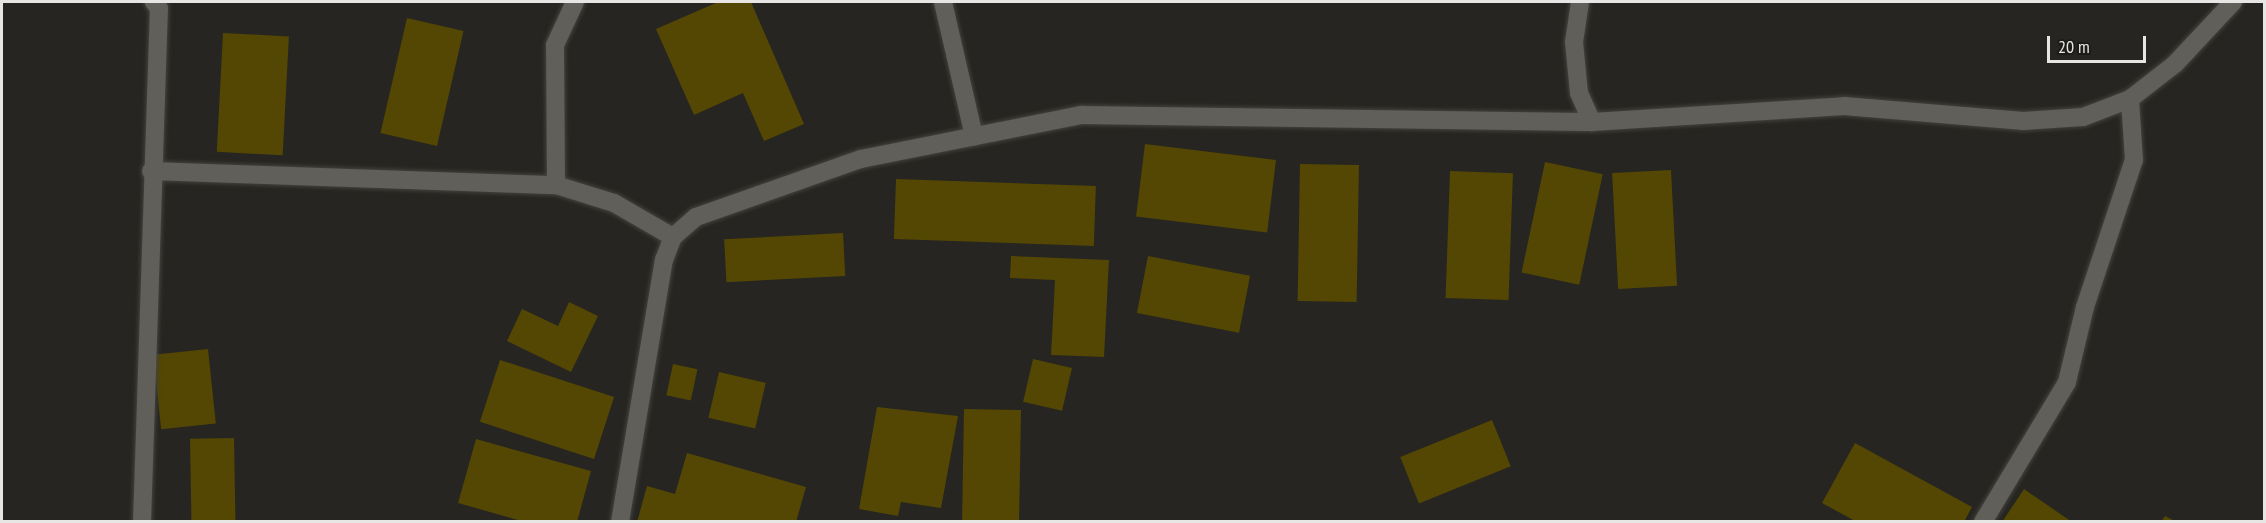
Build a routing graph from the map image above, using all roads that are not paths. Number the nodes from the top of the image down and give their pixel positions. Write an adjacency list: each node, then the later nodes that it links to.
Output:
1 (154, 2): 9 (street)
2 (575, 2): 10 (street)
3 (943, 2): 8 (street)
4 (1580, 2): 7 (street)
5 (2233, 2): 6 (street)
6 (2130, 99): 7 (street); 14 (street)
7 (1592, 122): 8 (street)
8 (974, 136): 11 (street)
9 (151, 171): 10 (street); 12 (street)
10 (556, 185): 11 (street)
11 (673, 237): 13 (street)
12 (142, 522)
13 (620, 522)
14 (1983, 522)

